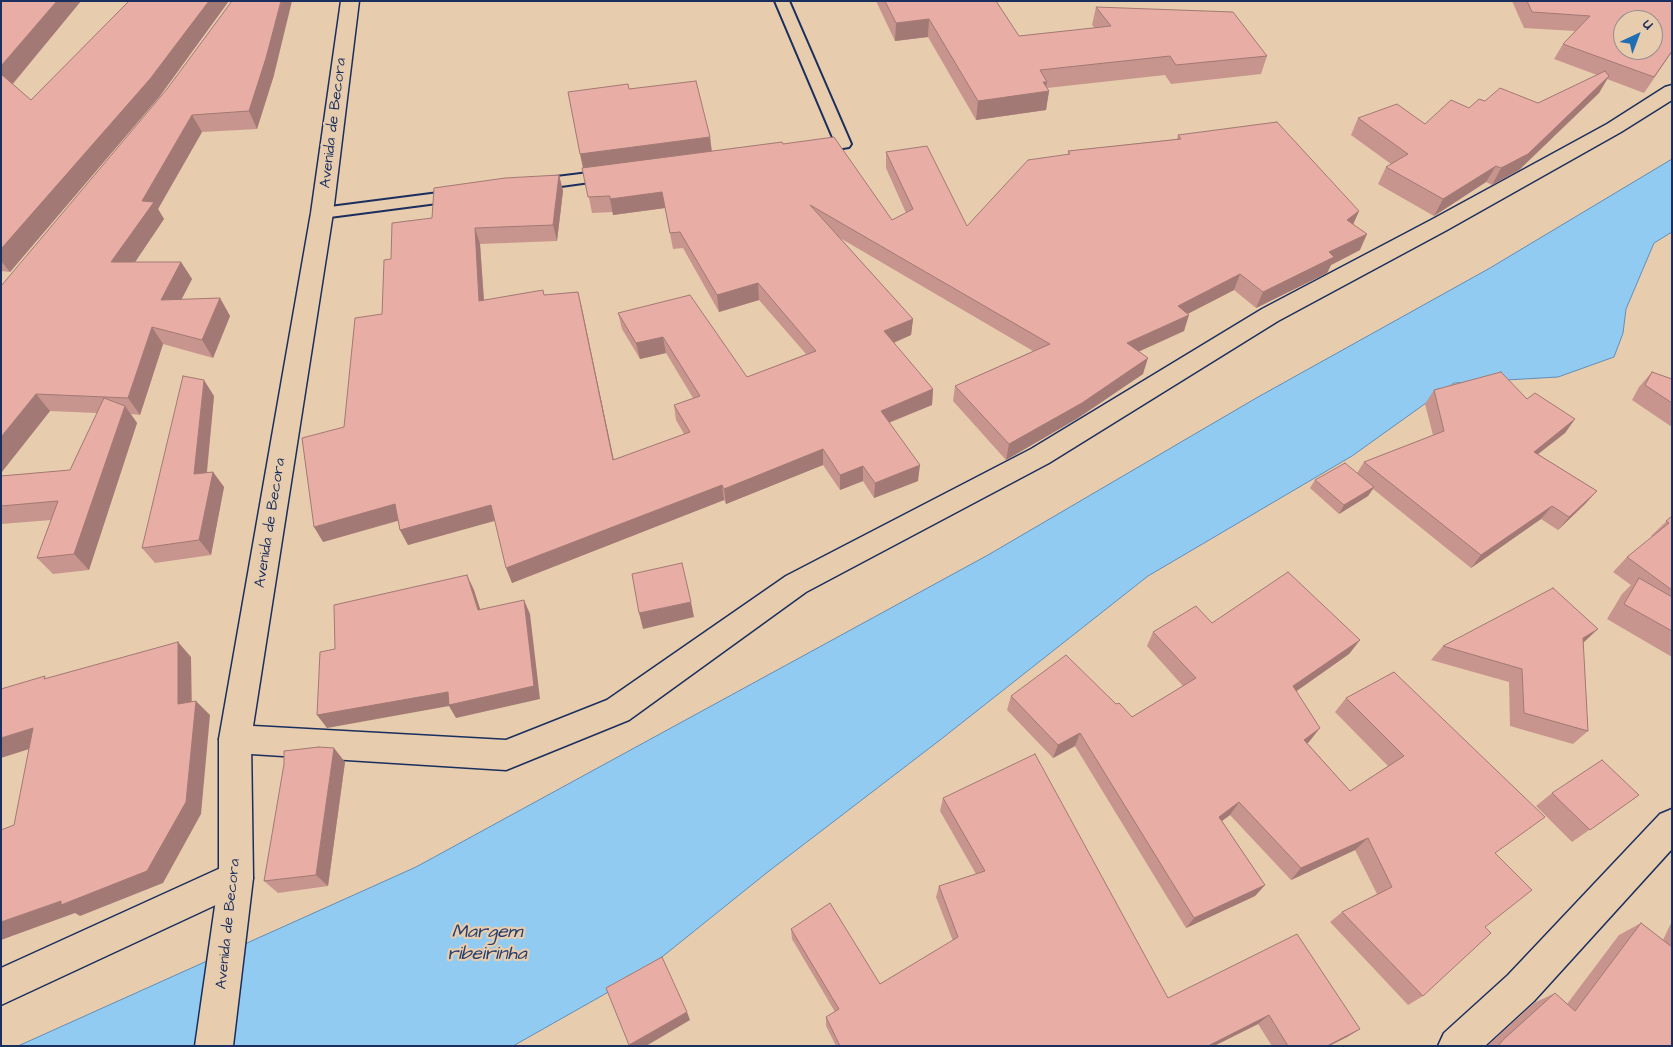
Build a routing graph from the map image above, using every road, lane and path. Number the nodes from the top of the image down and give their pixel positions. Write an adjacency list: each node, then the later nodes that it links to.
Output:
1 (350, 1): 8 (street, Avenida de Becora)
2 (782, 1): 4 (lane)
3 (1672, 91): 9 (street)
4 (794, 150)
5 (627, 173): 6 (lane)
6 (519, 187)
7 (480, 192): 8 (lane)
8 (322, 213): 9 (street, Avenida de Becora)
9 (235, 739): 11 (street, Avenida de Becora)
10 (1672, 825): 14 (street)
11 (236, 878): 12 (street); 13 (street, Avenida de Becora)
12 (1, 987)
13 (214, 1046)
14 (1457, 1046)

